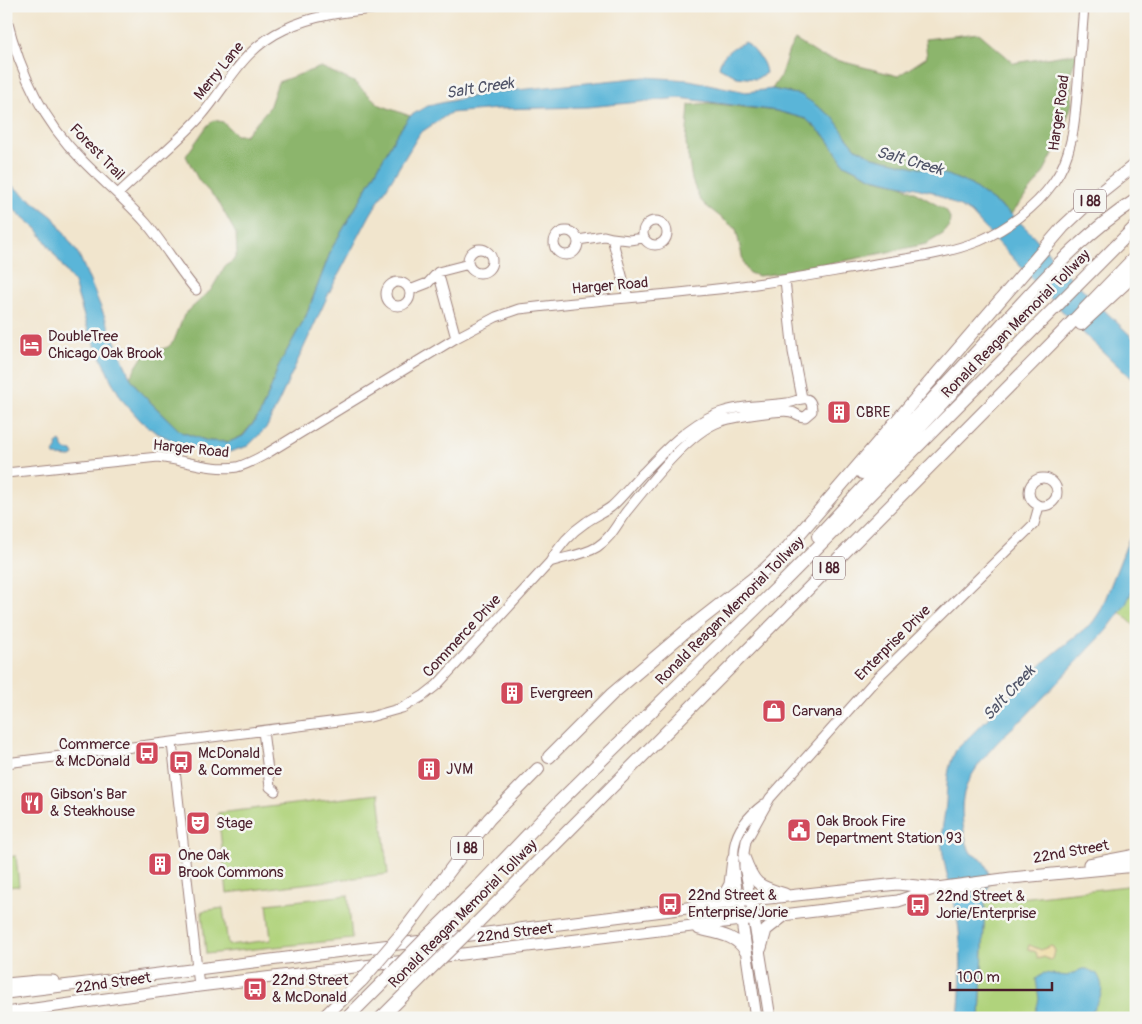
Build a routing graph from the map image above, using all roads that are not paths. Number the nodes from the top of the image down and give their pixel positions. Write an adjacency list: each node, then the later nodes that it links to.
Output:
1 (396, 6): 5 (street, Merry Lane)
2 (1084, 6): 15 (street, Harger Road)
3 (6, 16): 5 (street, Forest Trail)
4 (1136, 164): 26 (highway, Ronald Reagan Memorial Tollway / I 88)
5 (118, 194): 16 (street, Forest Trail)
6 (1136, 200): 18 (highway)
7 (1136, 226): 28 (highway, Ronald Reagan Memorial Tollway / I 88)
8 (612, 238): 9 (street); 10 (street); 20 (street)
9 (643, 238)
10 (578, 240)
11 (1136, 256): 19 (highway, Ronald Reagan Memorial Tollway / I 88)
12 (469, 264): 13 (street)
13 (438, 272): 17 (street); 21 (street)
14 (1136, 273): 19 (highway)
15 (785, 280): 20 (street, Harger Road); 23 (street)
16 (196, 290)
17 (410, 290)
18 (1033, 291): 26 (highway); 28 (highway)
19 (1108, 291): 22 (highway, Ronald Reagan Memorial Tollway / I 88); 22 (highway)
20 (628, 298): 21 (street, Harger Road)
21 (456, 338): 24 (street, Harger Road)
22 (1052, 343): 56 (highway, Ronald Reagan Memorial Tollway / I 88, bridge)
23 (802, 398): 27 (street, Commerce Drive); 27 (street)
24 (6, 473)
25 (1039, 506): 36 (street, Enterprise Drive)
26 (788, 546): 31 (highway, Ronald Reagan Memorial Tollway / I 88)
27 (550, 562): 29 (street, Commerce Drive)
28 (785, 580): 55 (highway, Ronald Reagan Memorial Tollway / I 88, bridge)
29 (263, 731): 30 (street, Commerce Drive); 34 (street)
30 (172, 743): 32 (street, Commerce Drive); 48 (street)
31 (549, 757)
32 (6, 763)
33 (538, 769): 54 (highway, Ronald Reagan Memorial Tollway / I 88, bridge)
34 (275, 791)
35 (1136, 855): 38 (main road, 22nd Street)
36 (739, 858): 40 (main road); 41 (street, Enterprise Drive); 42 (main road)
37 (1136, 866): 38 (main road, 22nd Street)
38 (1011, 878): 39 (main road, 22nd Street)
39 (937, 888): 40 (main road, 22nd Street); 43 (main road, 22nd Street)
40 (791, 896): 41 (main road, 22nd Street)
41 (745, 901): 42 (main road, 22nd Street); 44 (main road)
42 (705, 906): 48 (main road, 22nd Street)
43 (786, 915): 44 (main road, 22nd Street); 46 (main road)
44 (748, 920): 45 (main road, 22nd Street); 46 (main road); 47 (main road)
45 (690, 927): 47 (main road); 51 (main road, 22nd Street)
46 (760, 952): 58 (main road)
47 (747, 955): 57 (main road)
48 (197, 969): 50 (main road, 22nd Street); 51 (street)
49 (6, 984): 50 (main road)
50 (66, 985): 52 (main road, 22nd Street)
51 (199, 986): 53 (main road, 22nd Street)
52 (6, 993)
53 (7, 1014)
54 (323, 1018)
55 (347, 1018)
56 (381, 1018)
57 (756, 1018)
58 (770, 1018)

